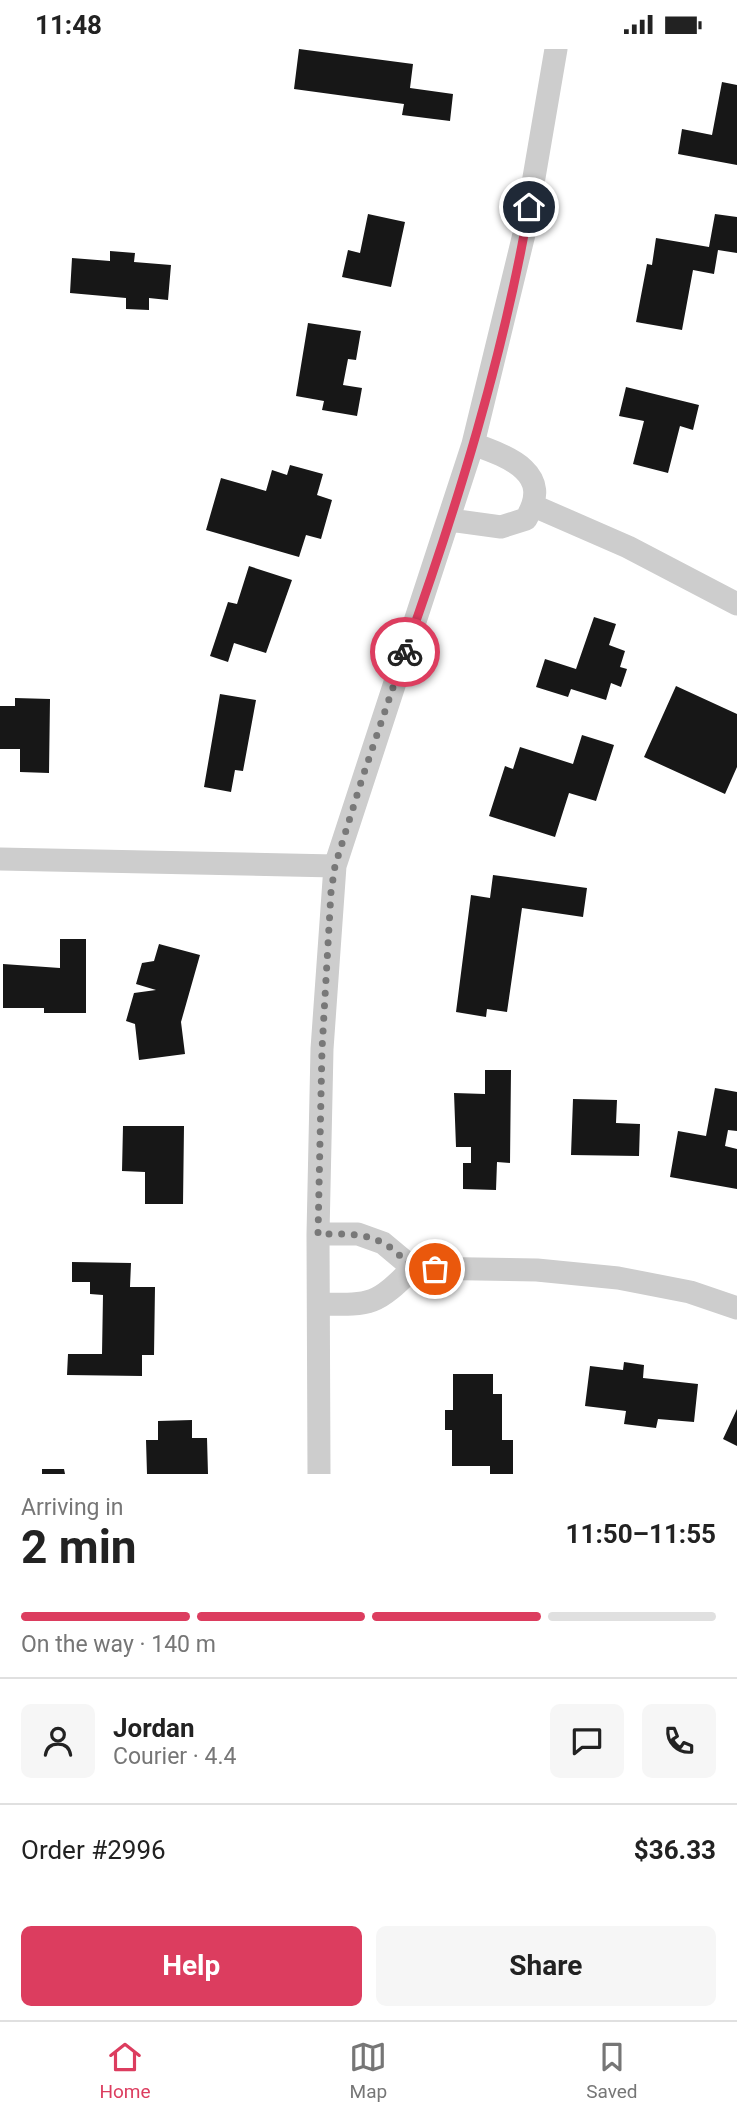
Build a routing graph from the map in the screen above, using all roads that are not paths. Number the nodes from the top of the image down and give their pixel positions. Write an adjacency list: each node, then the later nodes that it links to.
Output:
1 (555, 49): 2 (street)
2 (473, 444): 3 (street); 4 (street)
3 (534, 506): 4 (street); 5 (street)
4 (450, 520): 7 (street)
5 (737, 604)
6 (0, 859): 7 (street)
7 (335, 866): 8 (street)
8 (318, 1234): 9 (street); 10 (street)
9 (413, 1268): 10 (street); 11 (street)
10 (319, 1304): 12 (street)
11 (737, 1308)
12 (319, 1474)

